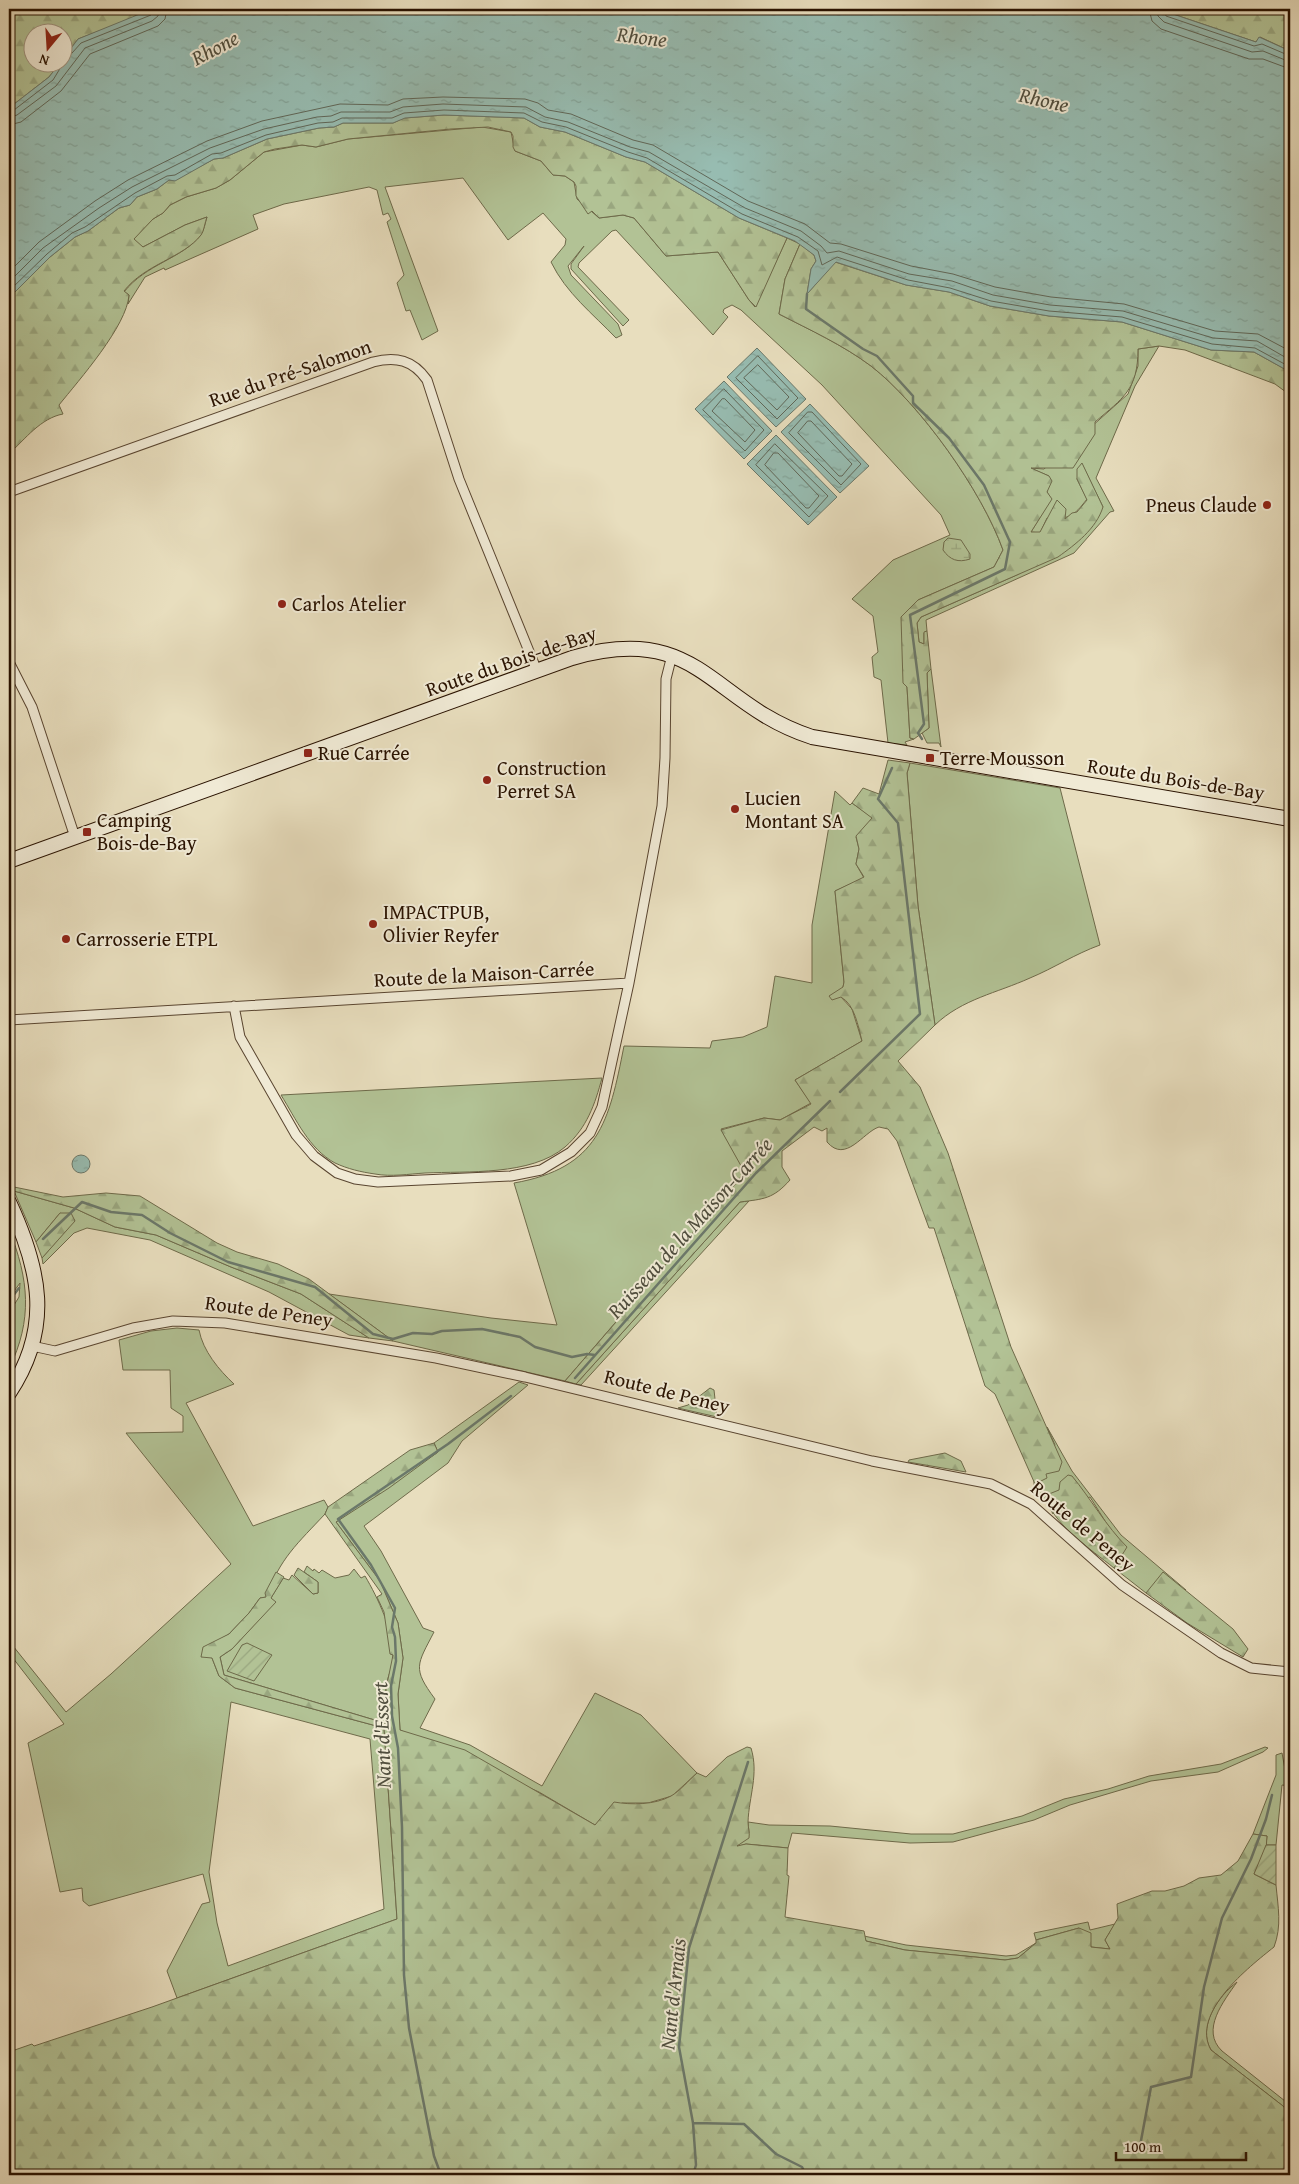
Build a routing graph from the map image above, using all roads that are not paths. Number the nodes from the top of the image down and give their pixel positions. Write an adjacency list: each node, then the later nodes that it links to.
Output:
1 (9, 492): 4 (street, Rue du Pré-Salomon)
2 (672, 655): 4 (main road, Route du Bois-de-Bay); 5 (main road, Route du Bois-de-Bay); 8 (street)
3 (9, 662): 6 (street)
4 (537, 671): 6 (main road, Route du Bois-de-Bay)
5 (1290, 819)
6 (75, 837): 7 (main road, Route du Bois-de-Bay)
7 (9, 861)
8 (630, 983): 9 (street, Route de la Maison-Carrée); 9 (street)
9 (234, 1006): 10 (street, Route de la Maison-Carrée)
10 (9, 1020)
11 (9, 1202): 12 (main road)
12 (32, 1346): 13 (main road); 14 (street, Route de Peney)
13 (9, 1393)
14 (1290, 1672)

